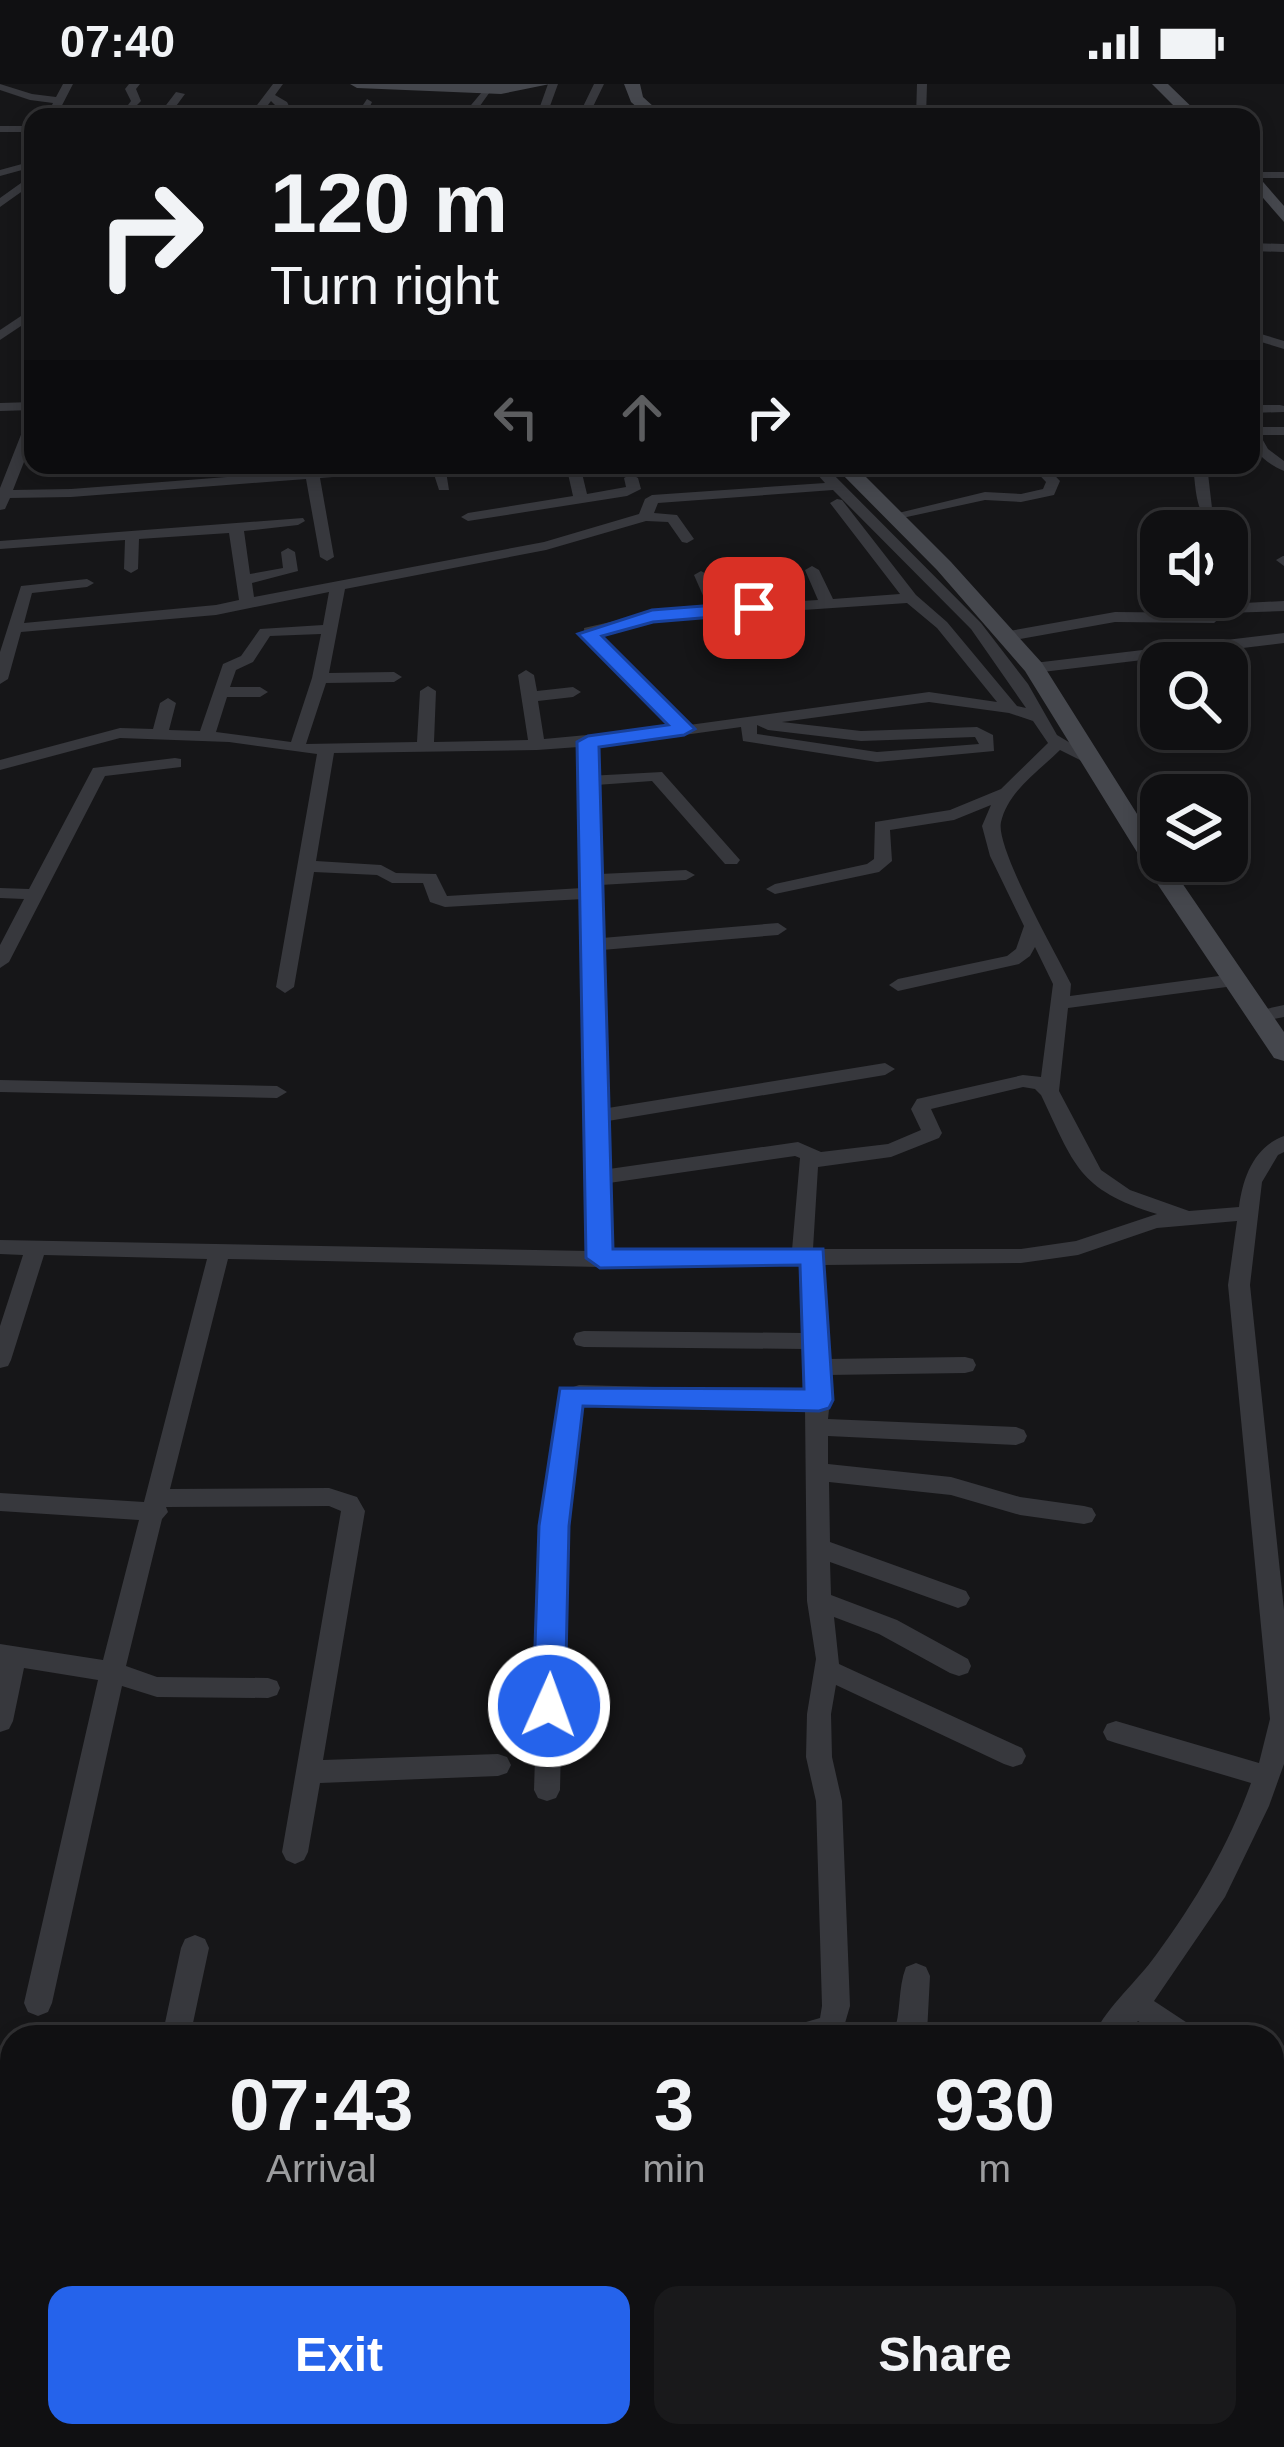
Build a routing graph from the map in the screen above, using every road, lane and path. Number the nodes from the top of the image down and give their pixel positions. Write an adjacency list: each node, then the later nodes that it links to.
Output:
1 (68, 84): 10 (street)
2 (278, 84): 9 (street)
3 (357, 84): 7 (street)
4 (542, 84): 7 (street)
5 (1160, 84): 18 (street)
6 (0, 86): 10 (street)
7 (487, 89): 17 (street)
8 (180, 94): 13 (street)
9 (268, 95): 14 (street); 15 (street)
10 (59, 100): 12 (street)
11 (367, 102): 16 (street)
12 (55, 108)
13 (169, 108)
14 (259, 108)
15 (286, 108)
16 (364, 108)
17 (473, 108)
18 (1185, 108)
19 (24, 168): 20 (street)
20 (18, 171): 21 (street); 22 (street)
21 (0, 173)
22 (24, 179)
23 (1260, 186): 24 (street)
24 (1284, 217)
25 (1260, 409): 26 (street)
26 (1280, 409)
27 (1260, 448): 29 (street)
28 (24, 462): 40 (street)
29 (1284, 467)
30 (325, 474): 35 (street)
31 (440, 474): 38 (street)
32 (575, 474): 39 (street)
33 (1046, 474): 42 (street)
34 (1201, 474): 41 (street)
35 (312, 475): 40 (street); 51 (street)
36 (631, 478): 39 (street)
37 (835, 480): 42 (street); 44 (street); 58 (street); 82 (street)
38 (444, 487)
39 (581, 499): 43 (street)
40 (3, 500)
41 (1207, 510)
42 (893, 516): 67 (street)
43 (468, 517)
44 (644, 517): 48 (street); 57 (street)
45 (298, 521): 46 (street)
46 (236, 528): 47 (street); 55 (street)
47 (132, 535): 49 (street); 52 (street)
48 (687, 539)
49 (0, 544)
50 (288, 553): 55 (street)
51 (327, 557)
52 (131, 568)
53 (812, 570): 60 (street)
54 (701, 575): 63 (street)
55 (243, 580): 59 (street)
56 (87, 583): 65 (street)
57 (338, 585): 59 (street); 66 (street)
58 (911, 598): 60 (street); 81 (street)
59 (247, 603): 65 (street)
60 (827, 603): 63 (street)
61 (1248, 604): 62 (street)
62 (1284, 606)
63 (717, 611): 84 (street)
64 (1140, 617): 67 (street)
65 (9, 626): 73 (street)
66 (332, 629): 72 (street); 75 (street)
67 (1009, 636): 69 (street)
68 (1284, 638): 69 (street)
69 (1034, 668): 94 (street)
70 (526, 675): 78 (street)
71 (394, 677): 72 (street)
72 (320, 678): 91 (street)
73 (0, 680)
74 (428, 691): 92 (street)
75 (220, 692): 76 (street); 86 (street)
76 (260, 692)
77 (574, 692): 78 (street)
78 (530, 697): 90 (street)
79 (168, 703): 85 (street)
80 (862, 704): 81 (street); 83 (street); 87 (street)
81 (1011, 709): 82 (street)
82 (1040, 718): 89 (street)
83 (743, 722): 84 (street); 87 (street); 87 (street)
84 (684, 729): 88 (street)
85 (160, 732): 86 (street); 96 (street)
86 (206, 736): 91 (street)
87 (861, 736)
88 (588, 742): 90 (street); 97 (street)
89 (1057, 744): 94 (street); 98 (street)
90 (537, 745): 92 (street)
91 (297, 748): 93 (street)
92 (425, 749): 93 (street)
93 (326, 751): 100 (street)
94 (1094, 762): 110 (street)
95 (175, 763): 105 (street)
96 (0, 765)
97 (591, 779): 99 (street); 102 (street)
98 (1008, 791): 103 (street); 106 (street)
99 (731, 860)
100 (307, 866): 102 (street); 112 (street)
101 (686, 875): 102 (street)
102 (590, 886): 108 (street)
103 (775, 889)
104 (0, 893): 105 (street)
105 (33, 894): 109 (street)
106 (1034, 924): 111 (street); 113 (street)
107 (778, 929): 108 (street)
108 (591, 945): 120 (street)
109 (0, 962)
110 (1234, 980): 113 (street); 114 (street)
111 (898, 985)
112 (285, 987)
113 (1062, 1003): 118 (street)
114 (1272, 1014): 115 (street)
115 (1284, 1052)
116 (885, 1069): 120 (street)
117 (0, 1086): 119 (street)
118 (1049, 1091): 122 (street); 125 (street)
119 (278, 1092)
120 (598, 1116): 123 (street)
121 (1284, 1143): 124 (street)
122 (815, 1158): 123 (street); 129 (street)
123 (598, 1178): 130 (street)
124 (1248, 1213): 125 (street); 155 (street)
125 (1188, 1216): 129 (street)
126 (0, 1247): 127 (street)
127 (36, 1248): 128 (street); 133 (street)
128 (220, 1249): 130 (street); 140 (street)
129 (808, 1256): 130 (street); 132 (street)
130 (600, 1258)
131 (584, 1339): 132 (street)
132 (817, 1354): 134 (street); 135 (street)
133 (0, 1360)
134 (965, 1366)
135 (819, 1400): 136 (street); 156 (street)
136 (819, 1427): 137 (street); 138 (street)
137 (1016, 1436)
138 (818, 1472): 141 (street); 142 (street)
139 (0, 1502): 140 (street)
140 (158, 1505): 148 (street); 154 (street)
141 (1084, 1515)
142 (819, 1548): 143 (street); 144 (street)
143 (958, 1598)
144 (819, 1601): 146 (street); 147 (street)
145 (7, 1656): 148 (street); 150 (street)
146 (959, 1666)
147 (826, 1669): 152 (street); 163 (street)
148 (112, 1672): 149 (street); 160 (street)
149 (268, 1688)
150 (0, 1720)
151 (1116, 1732): 155 (street)
152 (1013, 1756)
153 (497, 1765): 154 (street)
154 (309, 1772): 157 (street)
155 (1268, 1777): 161 (street)
156 (547, 1790)
157 (295, 1852)
158 (195, 1948): 162 (street)
159 (916, 1976): 164 (street)
160 (38, 2003)
161 (1136, 2004): 165 (street); 166 (street)
162 (179, 2025)
163 (832, 2025)
164 (913, 2025)
165 (1118, 2025)
166 (1167, 2025)

